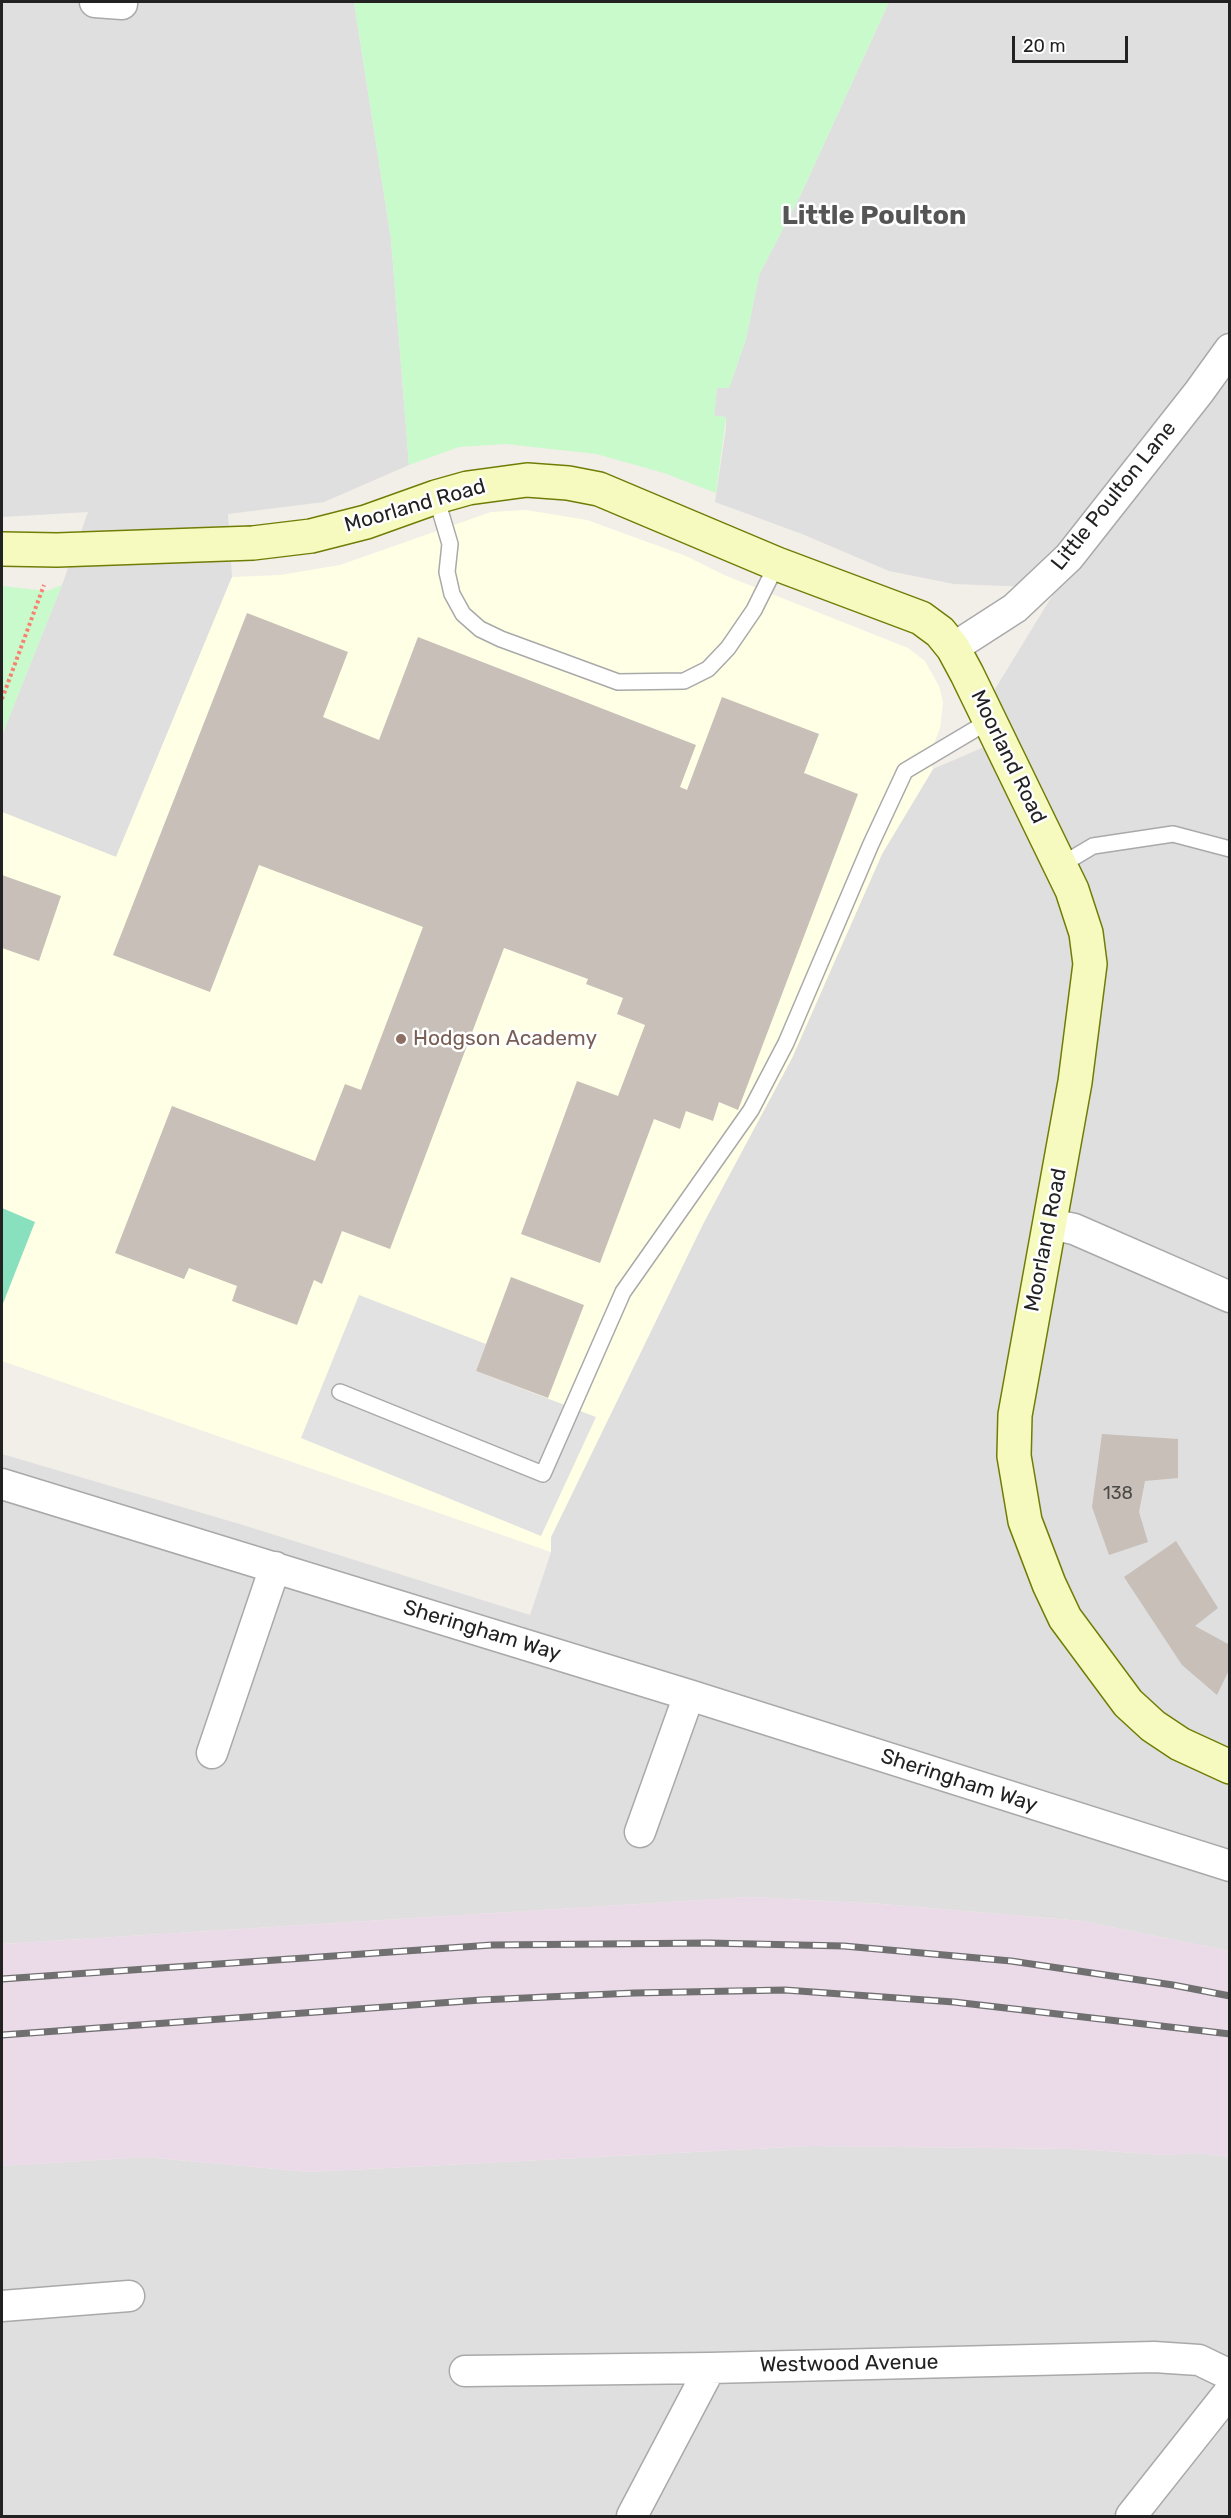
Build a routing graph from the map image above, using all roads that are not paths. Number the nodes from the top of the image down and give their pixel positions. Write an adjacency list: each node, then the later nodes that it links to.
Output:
1 (1230, 349): 5 (street, Little Poulton Lane)
2 (436, 496): 3 (street, Moorland Road); 4 (street, Moorland Road); 4 (lane)
3 (2, 549)
4 (777, 564): 5 (street, Moorland Road)
5 (953, 648): 6 (street, Moorland Road)
6 (989, 721): 8 (street, Moorland Road); 11 (lane)
7 (1230, 849): 8 (lane)
8 (1061, 865): 9 (street, Moorland Road)
9 (1050, 1224): 10 (street); 16 (street, Moorland Road)
10 (1230, 1298)
11 (340, 1392)
12 (2, 1484): 13 (street, Sheringham Way)
13 (275, 1567): 14 (street, Sheringham Way); 15 (street)
14 (689, 1695): 17 (street); 18 (street, Sheringham Way)
15 (212, 1753)
16 (1230, 1767)
17 (640, 1832)
18 (1230, 1866)
19 (129, 2296): 20 (street)
20 (2, 2306)
21 (710, 2368): 22 (street, Westwood Avenue); 23 (street, Westwood Avenue); 25 (street)
22 (465, 2371)
23 (1230, 2375)
24 (1230, 2391): 26 (street)
25 (632, 2517)
26 (1131, 2517)

